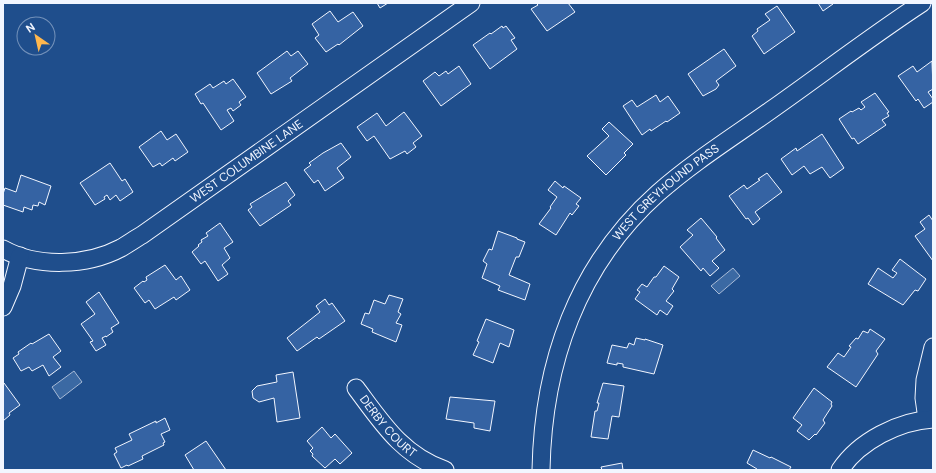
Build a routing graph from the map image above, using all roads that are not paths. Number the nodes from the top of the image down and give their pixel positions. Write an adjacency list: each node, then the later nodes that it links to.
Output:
1 (471, 3): 4 (street, WEST COLUMBINE LANE)
2 (920, 3): 10 (street, WEST GREYHOUND PASS)
3 (3, 249): 4 (street, WEST COLUMBINE LANE)
4 (20, 256): 5 (street)
5 (3, 307)
6 (933, 347): 8 (street)
7 (356, 388): 9 (street, DERBY COURT)
8 (930, 419): 11 (street)
9 (445, 470)
10 (541, 470)
11 (840, 470)

